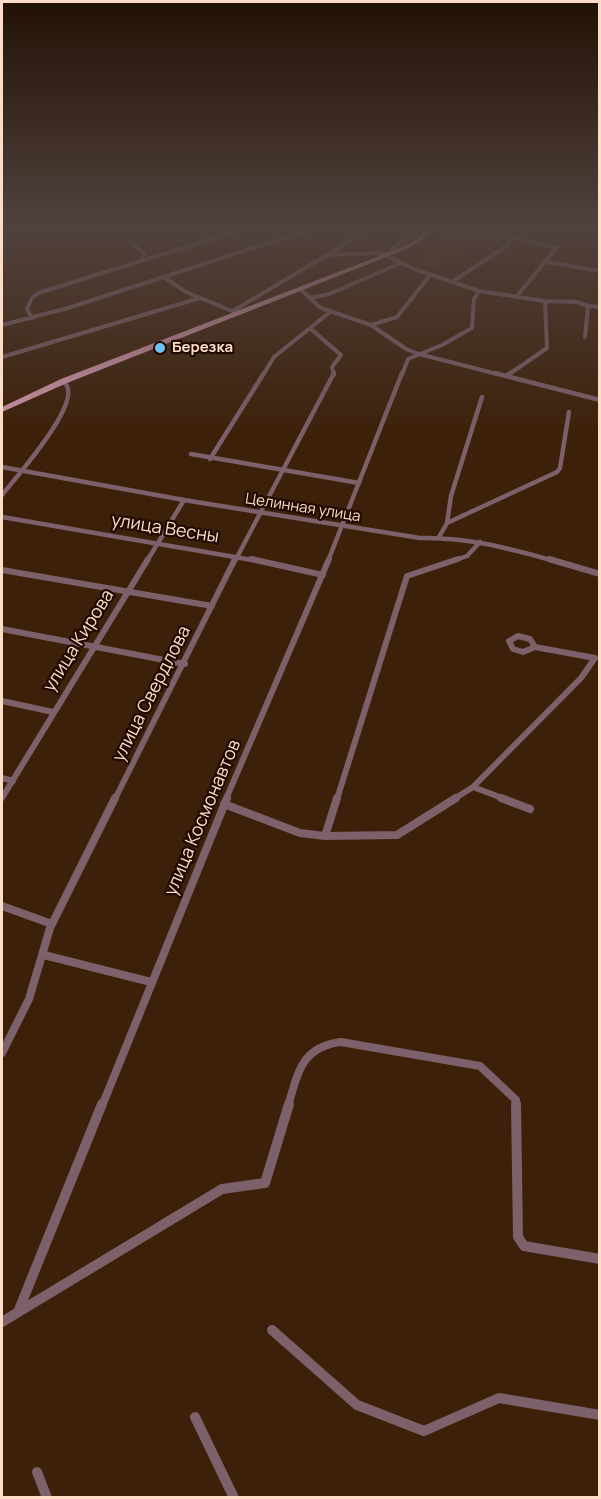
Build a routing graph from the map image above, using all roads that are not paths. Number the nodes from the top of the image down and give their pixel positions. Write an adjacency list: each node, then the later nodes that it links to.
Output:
1 (32, 299): 17 (street)
2 (99, 299): 17 (street)
3 (195, 299): 11 (street)
4 (202, 299): 15 (street)
5 (250, 299): 15 (street)
6 (272, 299): 15 (main road)
7 (311, 299): 16 (street)
8 (411, 299): 19 (street)
9 (474, 299): 22 (street)
10 (534, 299): 12 (street)
11 (189, 300): 23 (street)
12 (545, 301): 13 (street); 24 (street)
13 (588, 306): 14 (street); 21 (street)
14 (600, 307)
15 (236, 312): 25 (main road)
16 (330, 312): 19 (street); 20 (street)
17 (32, 318): 18 (street)
18 (2, 325)
19 (371, 325): 22 (street)
20 (311, 329): 31 (street); 34 (street, улица Свердлова)
21 (585, 337)
22 (419, 354): 24 (street); 35 (street, улица Космонавтов)
23 (2, 357)
24 (506, 376): 27 (street)
25 (64, 381): 28 (main road); 33 (street)
26 (482, 397): 40 (street)
27 (600, 400)
28 (2, 410)
29 (569, 412): 40 (street)
30 (191, 454): 31 (street)
31 (210, 459): 34 (street)
32 (2, 467): 33 (street, Целинная улица)
33 (20, 471): 36 (street); 37 (street, Целинная улица)
34 (284, 471): 35 (street); 38 (street, улица Свердлова)
35 (359, 483): 41 (street, улица Космонавтов)
36 (2, 495)
37 (184, 500): 38 (street, Целинная улица); 44 (street, улица Кирова)
38 (261, 513): 41 (street, Целинная улица); 45 (street, улица Свердлова)
39 (2, 517): 44 (street, улица Весны)
40 (447, 523): 42 (street)
41 (343, 526): 42 (street, Целинная улица); 48 (street, улица Космонавтов)
42 (439, 537): 43 (street, Целинная улица)
43 (480, 542): 47 (street, Целинная улица); 64 (street)
44 (160, 543): 45 (street, улица Весны); 49 (street, улица Кирова)
45 (237, 556): 48 (street, улица Весны); 50 (street, улица Свердлова)
46 (2, 570): 49 (street)
47 (600, 574)
48 (323, 575): 62 (street, улица Космонавтов)
49 (127, 593): 50 (street); 52 (street, улица Кирова)
50 (212, 606): 55 (street, улица Свердлова)
51 (2, 630): 52 (street)
52 (94, 647): 55 (street); 57 (street, улица Кирова)
53 (535, 647): 54 (street)
54 (597, 655): 60 (street)
55 (185, 664): 66 (street, улица Свердлова)
56 (2, 701): 57 (street)
57 (53, 712): 59 (street, улица Кирова)
58 (2, 778): 59 (street)
59 (13, 781): 61 (street, улица Кирова)
60 (473, 787): 63 (street); 64 (street)
61 (2, 798)
62 (224, 804): 64 (street); 68 (street, улица Космонавтов)
63 (530, 809)
64 (325, 836)
65 (2, 906): 66 (street)
66 (52, 924): 67 (street, улица Свердлова)
67 (44, 955): 68 (street); 69 (street, улица Свердлова)
68 (152, 982): 71 (street, улица Космонавтов)
69 (2, 1053)
70 (600, 1258): 71 (street)
71 (18, 1312): 72 (street)
72 (2, 1322)
73 (272, 1330): 74 (street)
74 (600, 1415)
75 (195, 1417): 78 (street)
76 (37, 1472): 77 (street)
77 (47, 1497)
78 (234, 1497)

